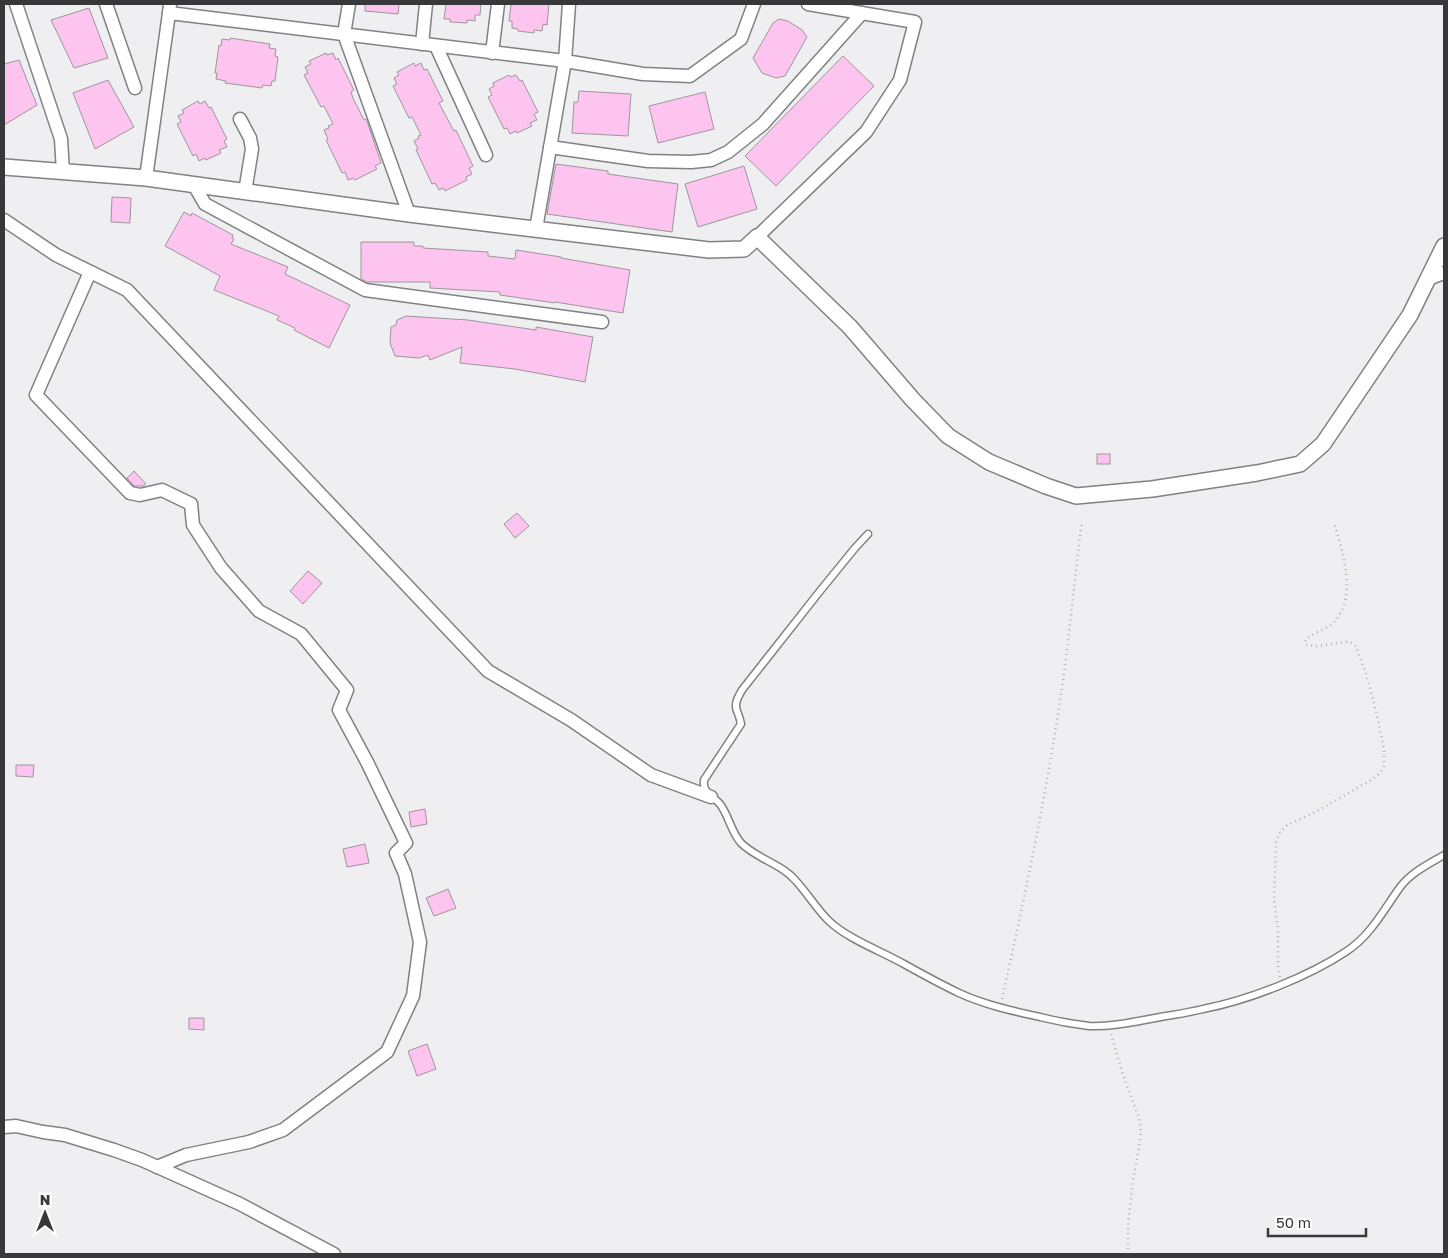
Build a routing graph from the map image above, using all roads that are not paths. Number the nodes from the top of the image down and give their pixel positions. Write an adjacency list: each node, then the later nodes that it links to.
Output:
1 (16, 4): 21 (street)
2 (106, 4): 16 (street)
3 (349, 4): 11 (street)
4 (426, 4): 12 (street)
5 (498, 4): 14 (street)
6 (569, 4): 15 (street)
7 (754, 4): 15 (street)
8 (808, 4): 10 (street)
9 (170, 8): 11 (street); 22 (street)
10 (862, 13): 18 (street); 28 (street)
11 (344, 34): 12 (street); 25 (street)
12 (422, 44): 13 (street)
13 (436, 46): 14 (street); 19 (street)
14 (492, 53): 15 (street)
15 (565, 62): 18 (street)
16 (136, 88)
17 (240, 119): 24 (street)
18 (550, 147): 27 (street)
19 (486, 155)
20 (4, 167): 21 (street)
21 (63, 172): 22 (street)
22 (146, 178): 23 (street)
23 (194, 185): 24 (street); 33 (street)
24 (245, 192): 25 (street)
25 (409, 214): 27 (street)
26 (4, 220): 30 (street)
27 (536, 229): 28 (street)
28 (757, 237): 32 (street)
29 (1444, 246): 32 (street)
30 (90, 272): 35 (street); 38 (street)
31 (1444, 273): 32 (street)
32 (1428, 279)
33 (602, 322)
34 (868, 534): 35 (lane)
35 (712, 796): 36 (lane)
36 (1444, 856)
37 (4, 1127): 38 (street)
38 (157, 1167): 39 (street)
39 (334, 1254)

